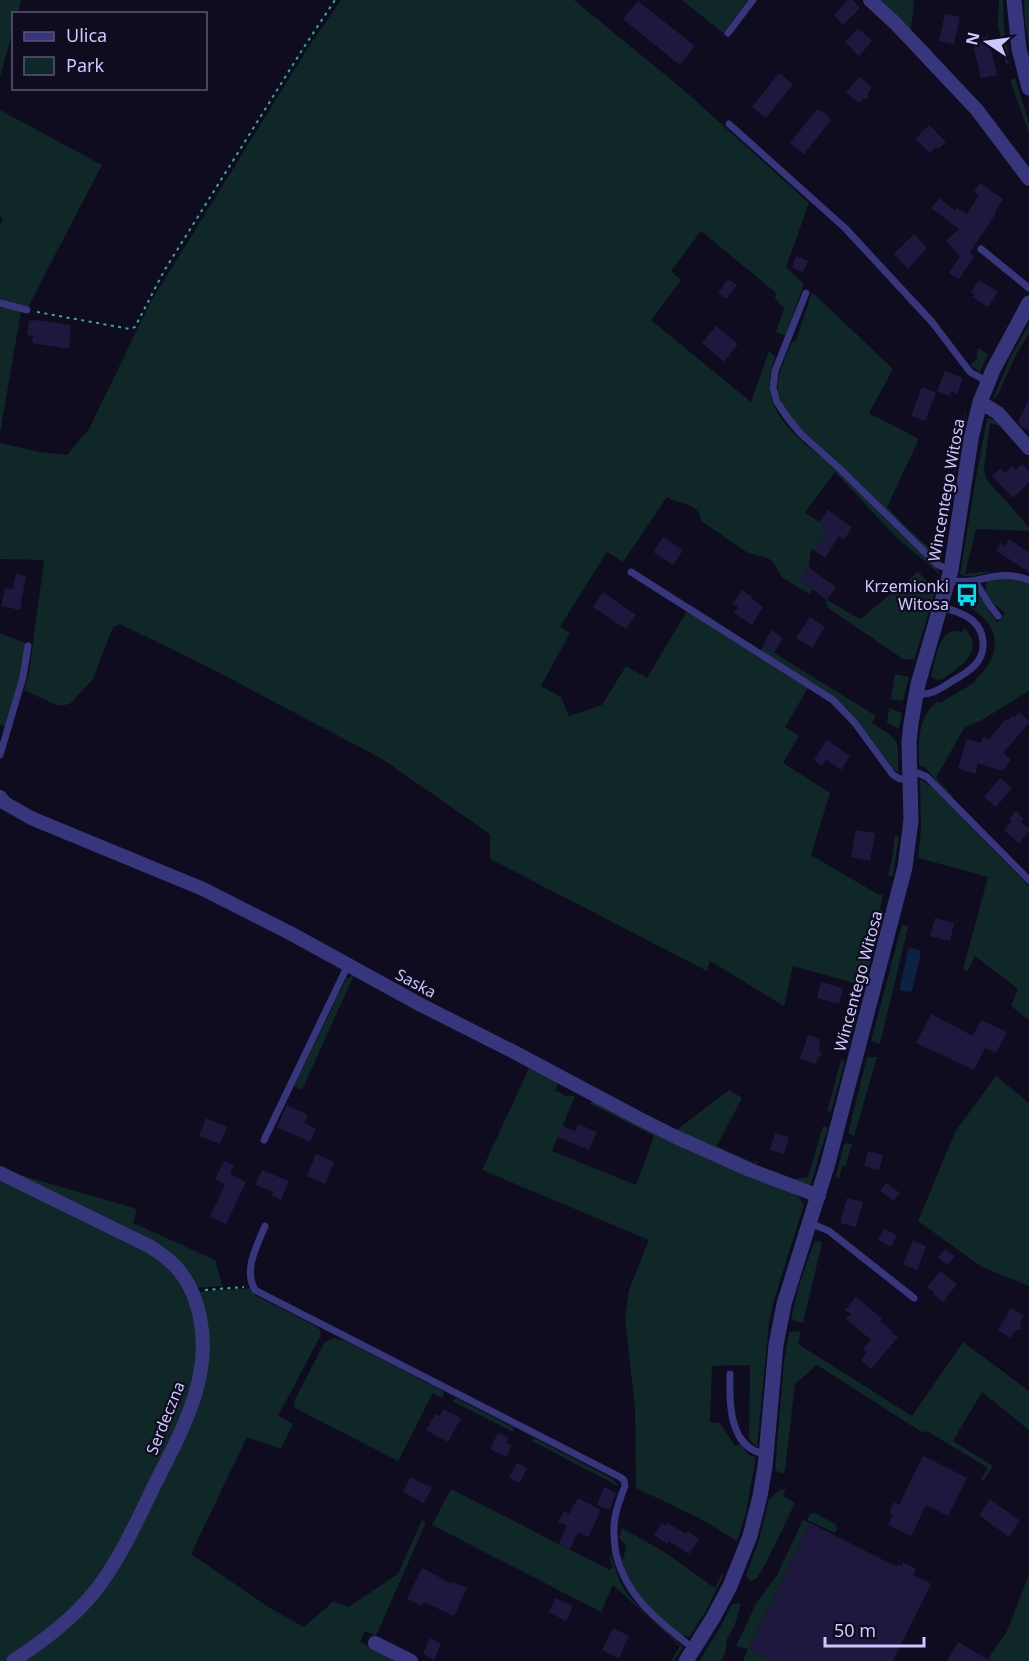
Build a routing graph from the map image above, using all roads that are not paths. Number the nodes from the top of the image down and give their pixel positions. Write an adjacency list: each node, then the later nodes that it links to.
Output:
1 (753, 0): 4 (lane)
2 (870, 0): 7 (street)
3 (1014, 0): 5 (street)
4 (728, 33)
5 (1029, 88)
6 (729, 124): 14 (lane)
7 (1029, 179)
8 (981, 249): 9 (lane)
9 (1029, 288)
10 (806, 293): 18 (lane)
11 (0, 303): 13 (lane)
12 (1029, 303): 14 (street, Wincentego Witosa)
13 (27, 310)
14 (988, 382): 15 (street, Wincentego Witosa)
15 (980, 402): 16 (street); 18 (street, Wincentego Witosa)
16 (1029, 448)
17 (631, 573): 26 (lane)
18 (950, 575): 20 (lane); 21 (street, Wincentego Witosa)
19 (1029, 580): 20 (lane)
20 (975, 581): 22 (lane)
21 (941, 607): 24 (street, Wincentego Witosa); 24 (lane)
22 (998, 616)
23 (28, 646): 25 (lane)
24 (915, 694): 26 (street, Wincentego Witosa)
25 (0, 755)
26 (909, 776): 28 (lane); 32 (street, Wincentego Witosa)
27 (0, 797): 29 (street, Saska)
28 (1029, 880)
29 (348, 965): 30 (lane); 32 (street, Saska)
30 (264, 1140)
31 (0, 1173): 40 (street, Serdeczna)
32 (819, 1196): 33 (street, Wincentego Witosa)
33 (810, 1223): 35 (lane); 37 (street, Wincentego Witosa)
34 (265, 1226): 39 (lane)
35 (914, 1298)
36 (730, 1374): 37 (lane)
37 (766, 1454): 39 (street, Wincentego Witosa)
38 (375, 1643): 41 (street)
39 (690, 1655)
40 (13, 1661)
41 (411, 1661)

